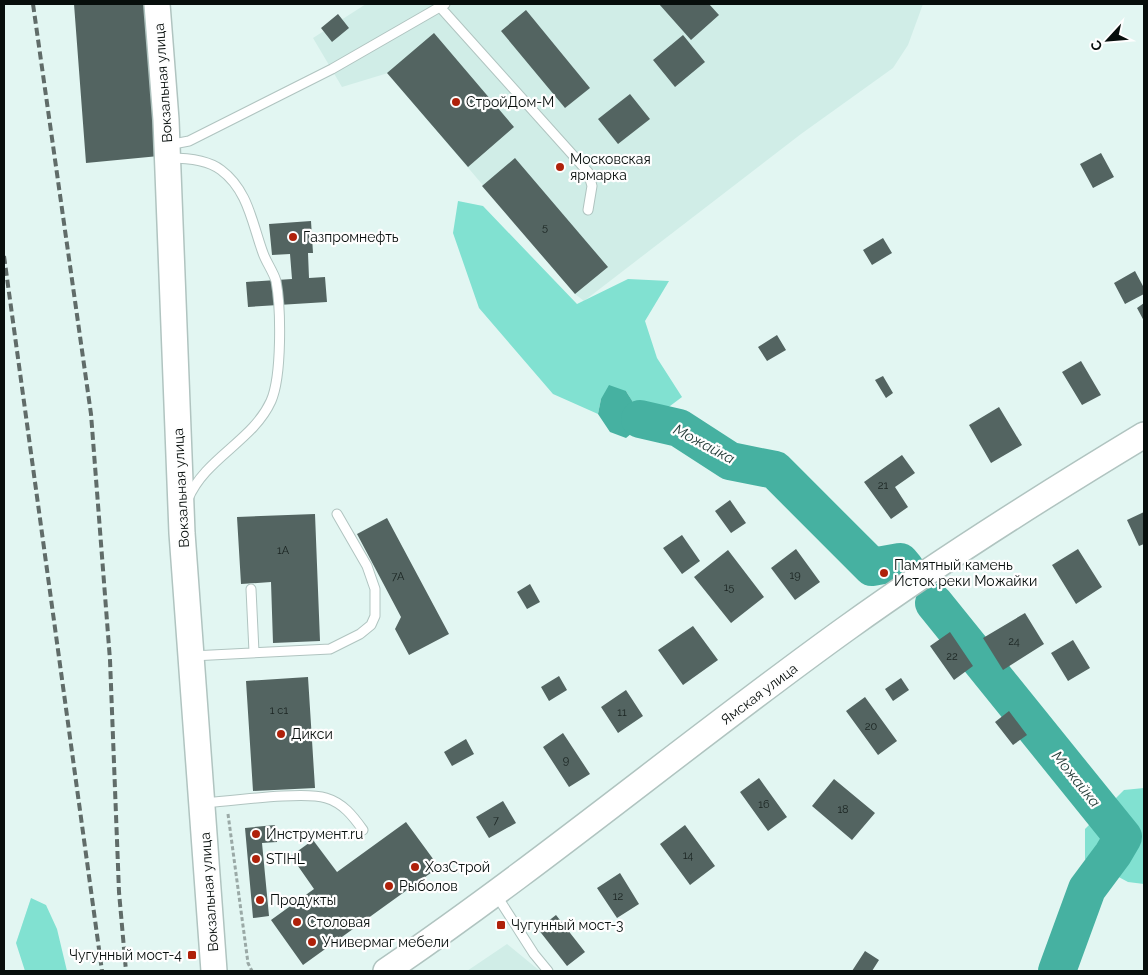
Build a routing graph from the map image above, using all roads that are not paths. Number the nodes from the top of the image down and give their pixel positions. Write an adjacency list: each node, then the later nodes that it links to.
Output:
1 (157, 4): 3 (main road, Вокзальная улица)
2 (443, 6): 3 (lane); 4 (lane)
3 (168, 152): 7 (main road, Вокзальная улица); 7 (lane)
4 (588, 210)
5 (1144, 435): 13 (main road, Ямская улица)
6 (337, 514): 9 (lane)
7 (182, 518): 10 (main road, Вокзальная улица)
8 (251, 589): 9 (lane)
9 (254, 652): 10 (lane)
10 (192, 656): 11 (main road, Вокзальная улица)
11 (203, 803): 12 (lane); 14 (main road, Вокзальная улица)
12 (362, 830)
13 (495, 893): 15 (main road, Ямская улица); 16 (lane)
14 (215, 967)
15 (392, 970)
16 (548, 971)

